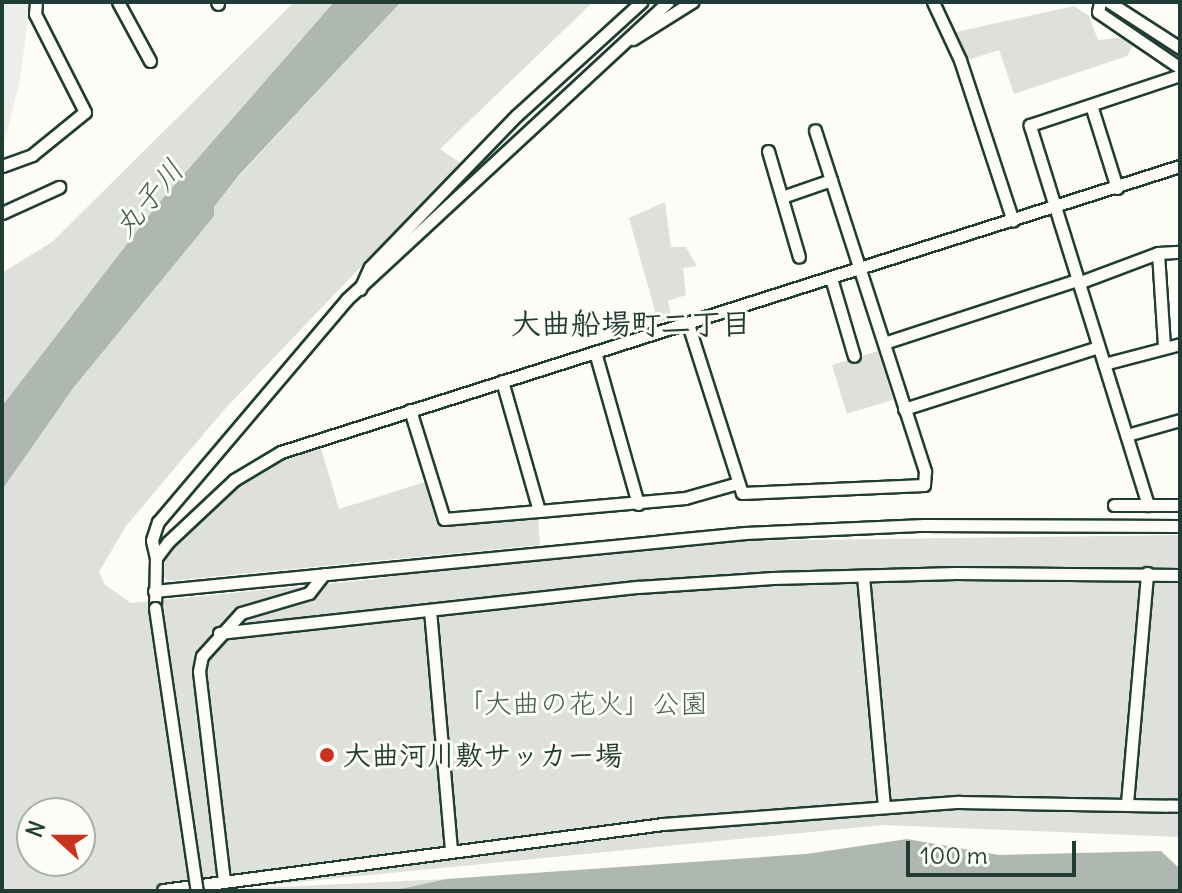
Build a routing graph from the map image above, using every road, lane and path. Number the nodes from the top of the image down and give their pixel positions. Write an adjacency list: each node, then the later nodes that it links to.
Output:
1 (36, 2): 17 (street)
2 (118, 2): 11 (street)
3 (641, 2): 32 (street)
4 (668, 2): 10 (street)
5 (692, 2): 10 (street)
6 (933, 2): 25 (street)
7 (1100, 2): 12 (street)
8 (1109, 2): 9 (street)
9 (1180, 48)
10 (611, 50): 32 (street)
11 (150, 61)
12 (1180, 68)
13 (1180, 75): 14 (street)
14 (1091, 105): 21 (street); 23 (street)
15 (815, 130): 19 (street)
16 (768, 151): 22 (street)
17 (2, 166)
18 (1180, 166): 21 (street)
19 (831, 180): 22 (street); 29 (street)
20 (59, 187): 24 (street)
21 (1117, 188): 23 (street)
22 (782, 197): 28 (street)
23 (1056, 209): 25 (street); 31 (street)
24 (2, 213)
25 (1013, 221): 29 (street)
26 (1180, 252): 27 (street)
27 (1158, 253): 31 (street); 36 (street)
28 (799, 257)
29 (859, 269): 30 (street); 34 (street)
30 (831, 278): 33 (street); 39 (street)
31 (1078, 282): 34 (street); 37 (street)
32 (360, 289): 55 (street)
33 (688, 324): 38 (street); 48 (street)
34 (884, 343): 42 (street)
35 (1180, 344): 36 (street)
36 (1164, 345): 40 (street)
37 (1098, 347): 40 (street); 42 (street)
38 (595, 352): 41 (street); 49 (street)
39 (854, 356)
40 (1104, 364): 47 (street)
41 (502, 381): 43 (street); 53 (street)
42 (904, 409): 48 (street)
43 (410, 410): 53 (street); 55 (street)
44 (1180, 420): 45 (street)
45 (1161, 427): 46 (street); 47 (street)
46 (1180, 431)
47 (1127, 435): 51 (street)
48 (738, 483): 49 (street)
49 (638, 504): 53 (street)
50 (1114, 505): 51 (street)
51 (1148, 505): 52 (street)
52 (1180, 505)
53 (539, 511)
54 (1180, 526): 57 (street)
55 (156, 558): 60 (street)
56 (1147, 573): 58 (street); 59 (street); 63 (street)
57 (324, 574): 60 (street); 62 (street)
58 (1180, 575)
59 (863, 576): 61 (street); 65 (street)
60 (154, 591): 69 (street, bridge)
61 (430, 610): 62 (street); 66 (street)
62 (219, 633): 67 (street)
63 (1127, 803): 64 (street); 65 (street)
64 (1180, 806)
65 (884, 807): 66 (street)
66 (451, 849): 67 (street)
67 (224, 881): 68 (street)
68 (163, 890)
69 (197, 891)

